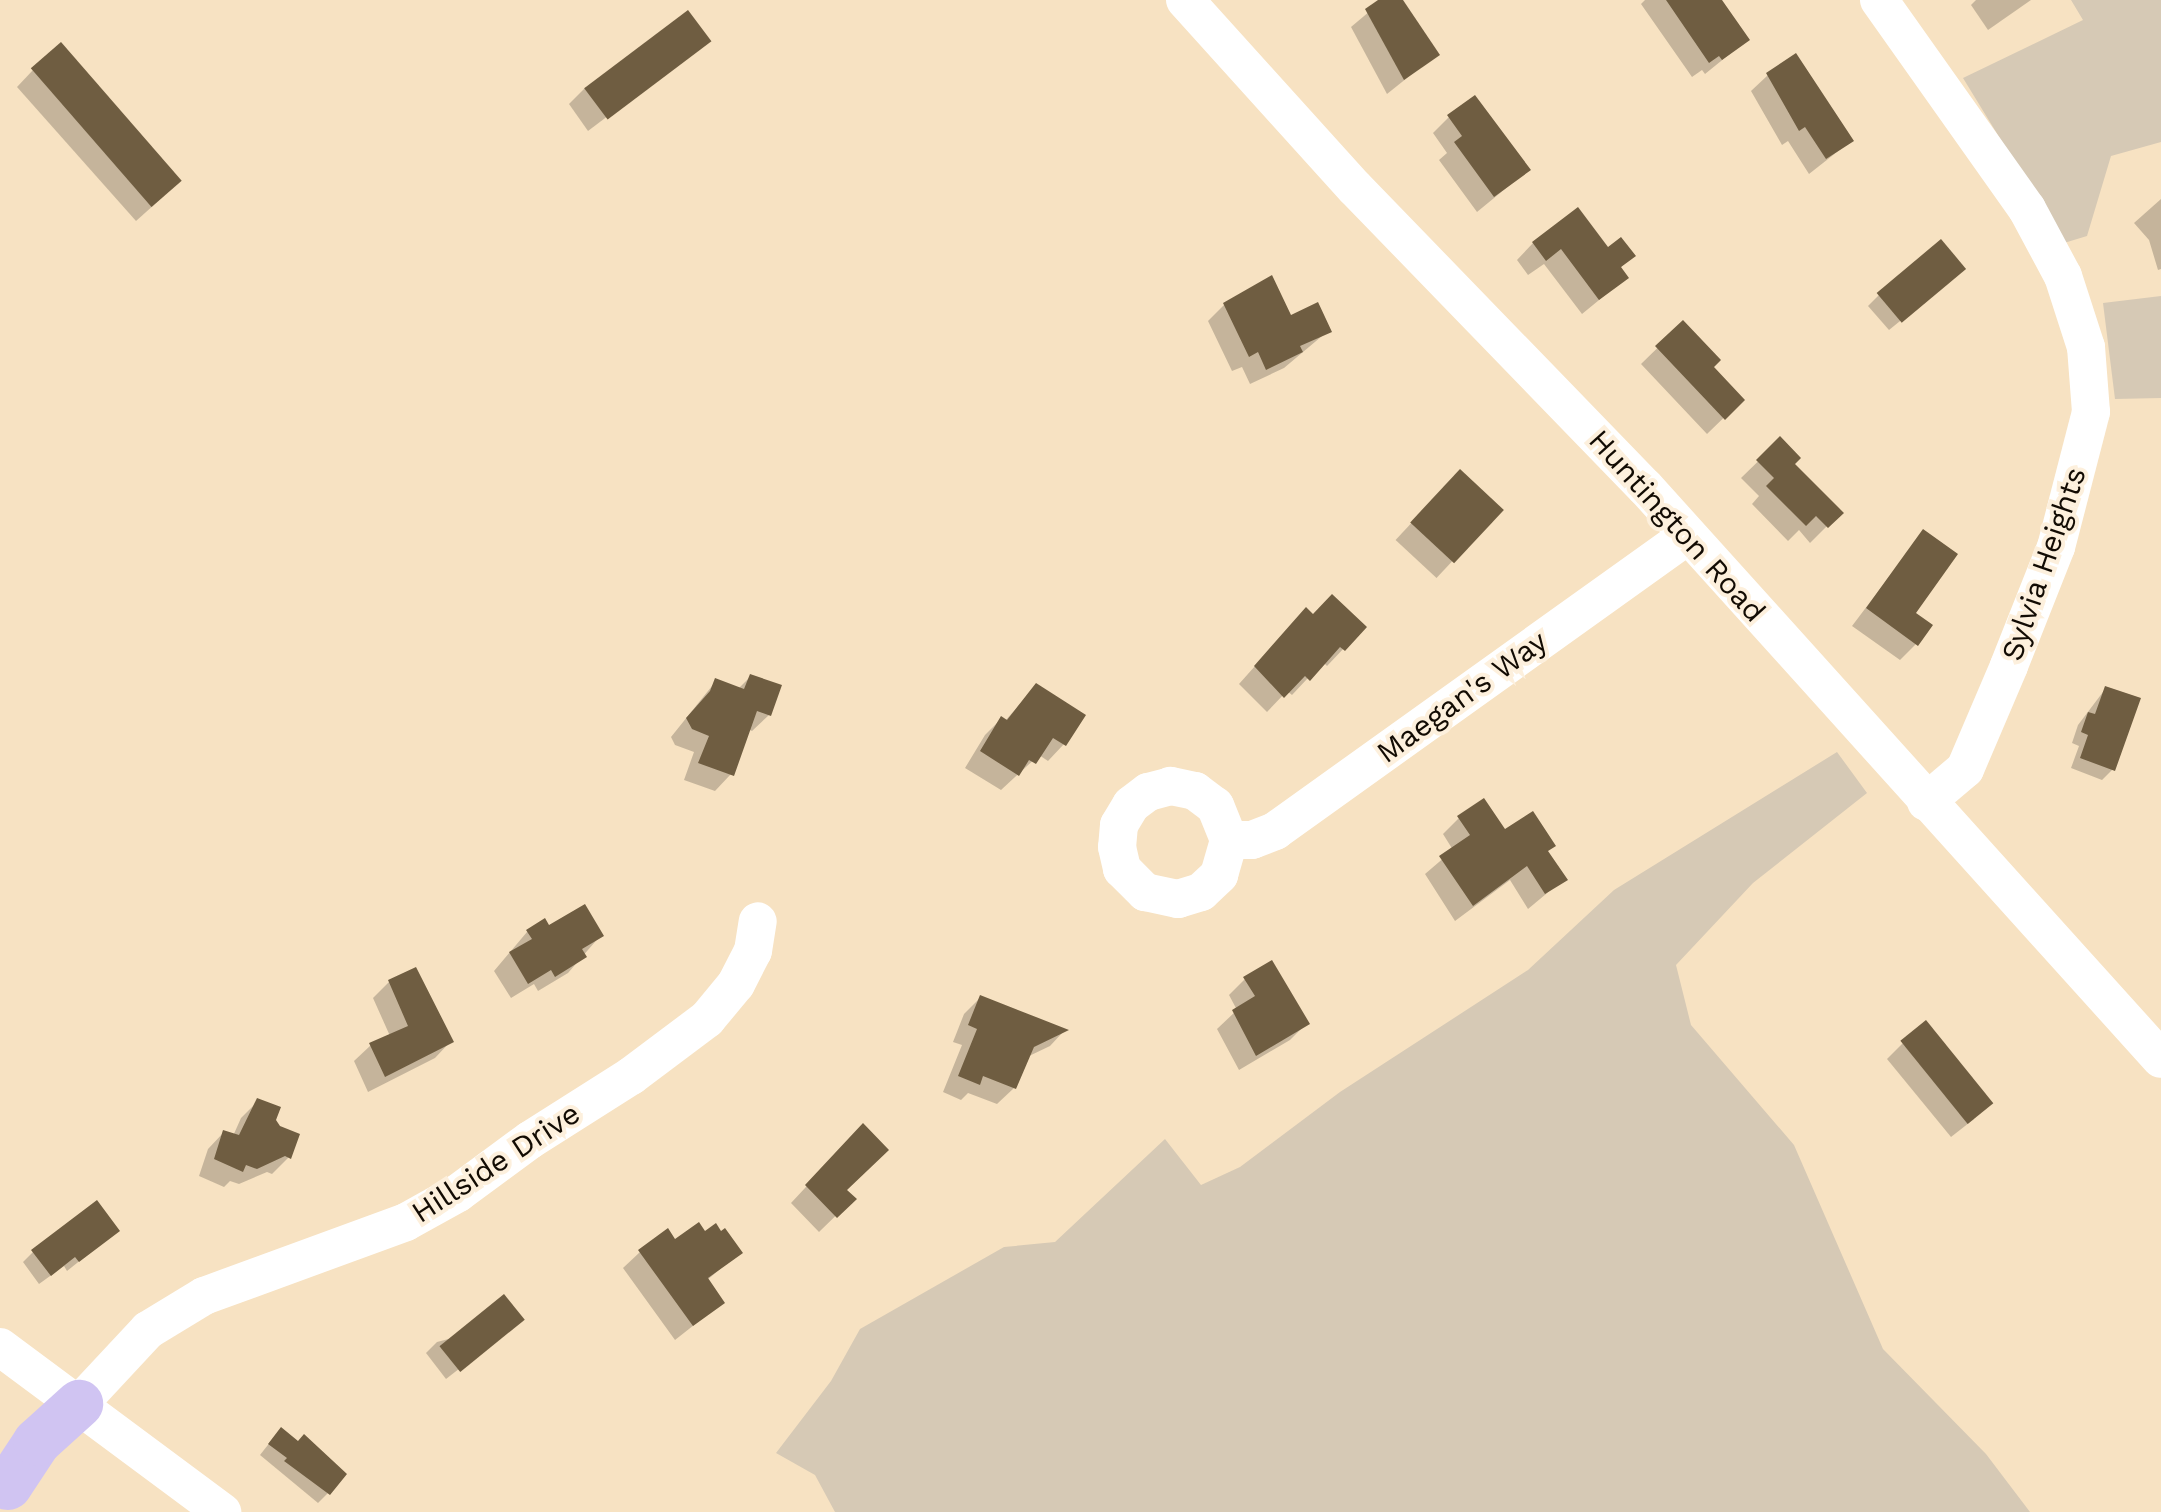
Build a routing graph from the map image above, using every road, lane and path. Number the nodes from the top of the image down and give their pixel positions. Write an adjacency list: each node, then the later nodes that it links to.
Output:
1 (1184, 0): 3 (street, Huntington Road)
2 (1879, 0): 4 (street, Sylvia Heights)
3 (1687, 536): 4 (street, Huntington Road); 5 (street, Maegan's Way)
4 (1926, 802): 7 (street, Huntington Road)
5 (1229, 840)
6 (758, 921): 9 (street, Hillside Drive)
7 (2161, 1059)
8 (0, 1347): 9 (street)
9 (79, 1404): 10 (main road); 11 (street)
10 (7, 1485)
11 (222, 1512)

